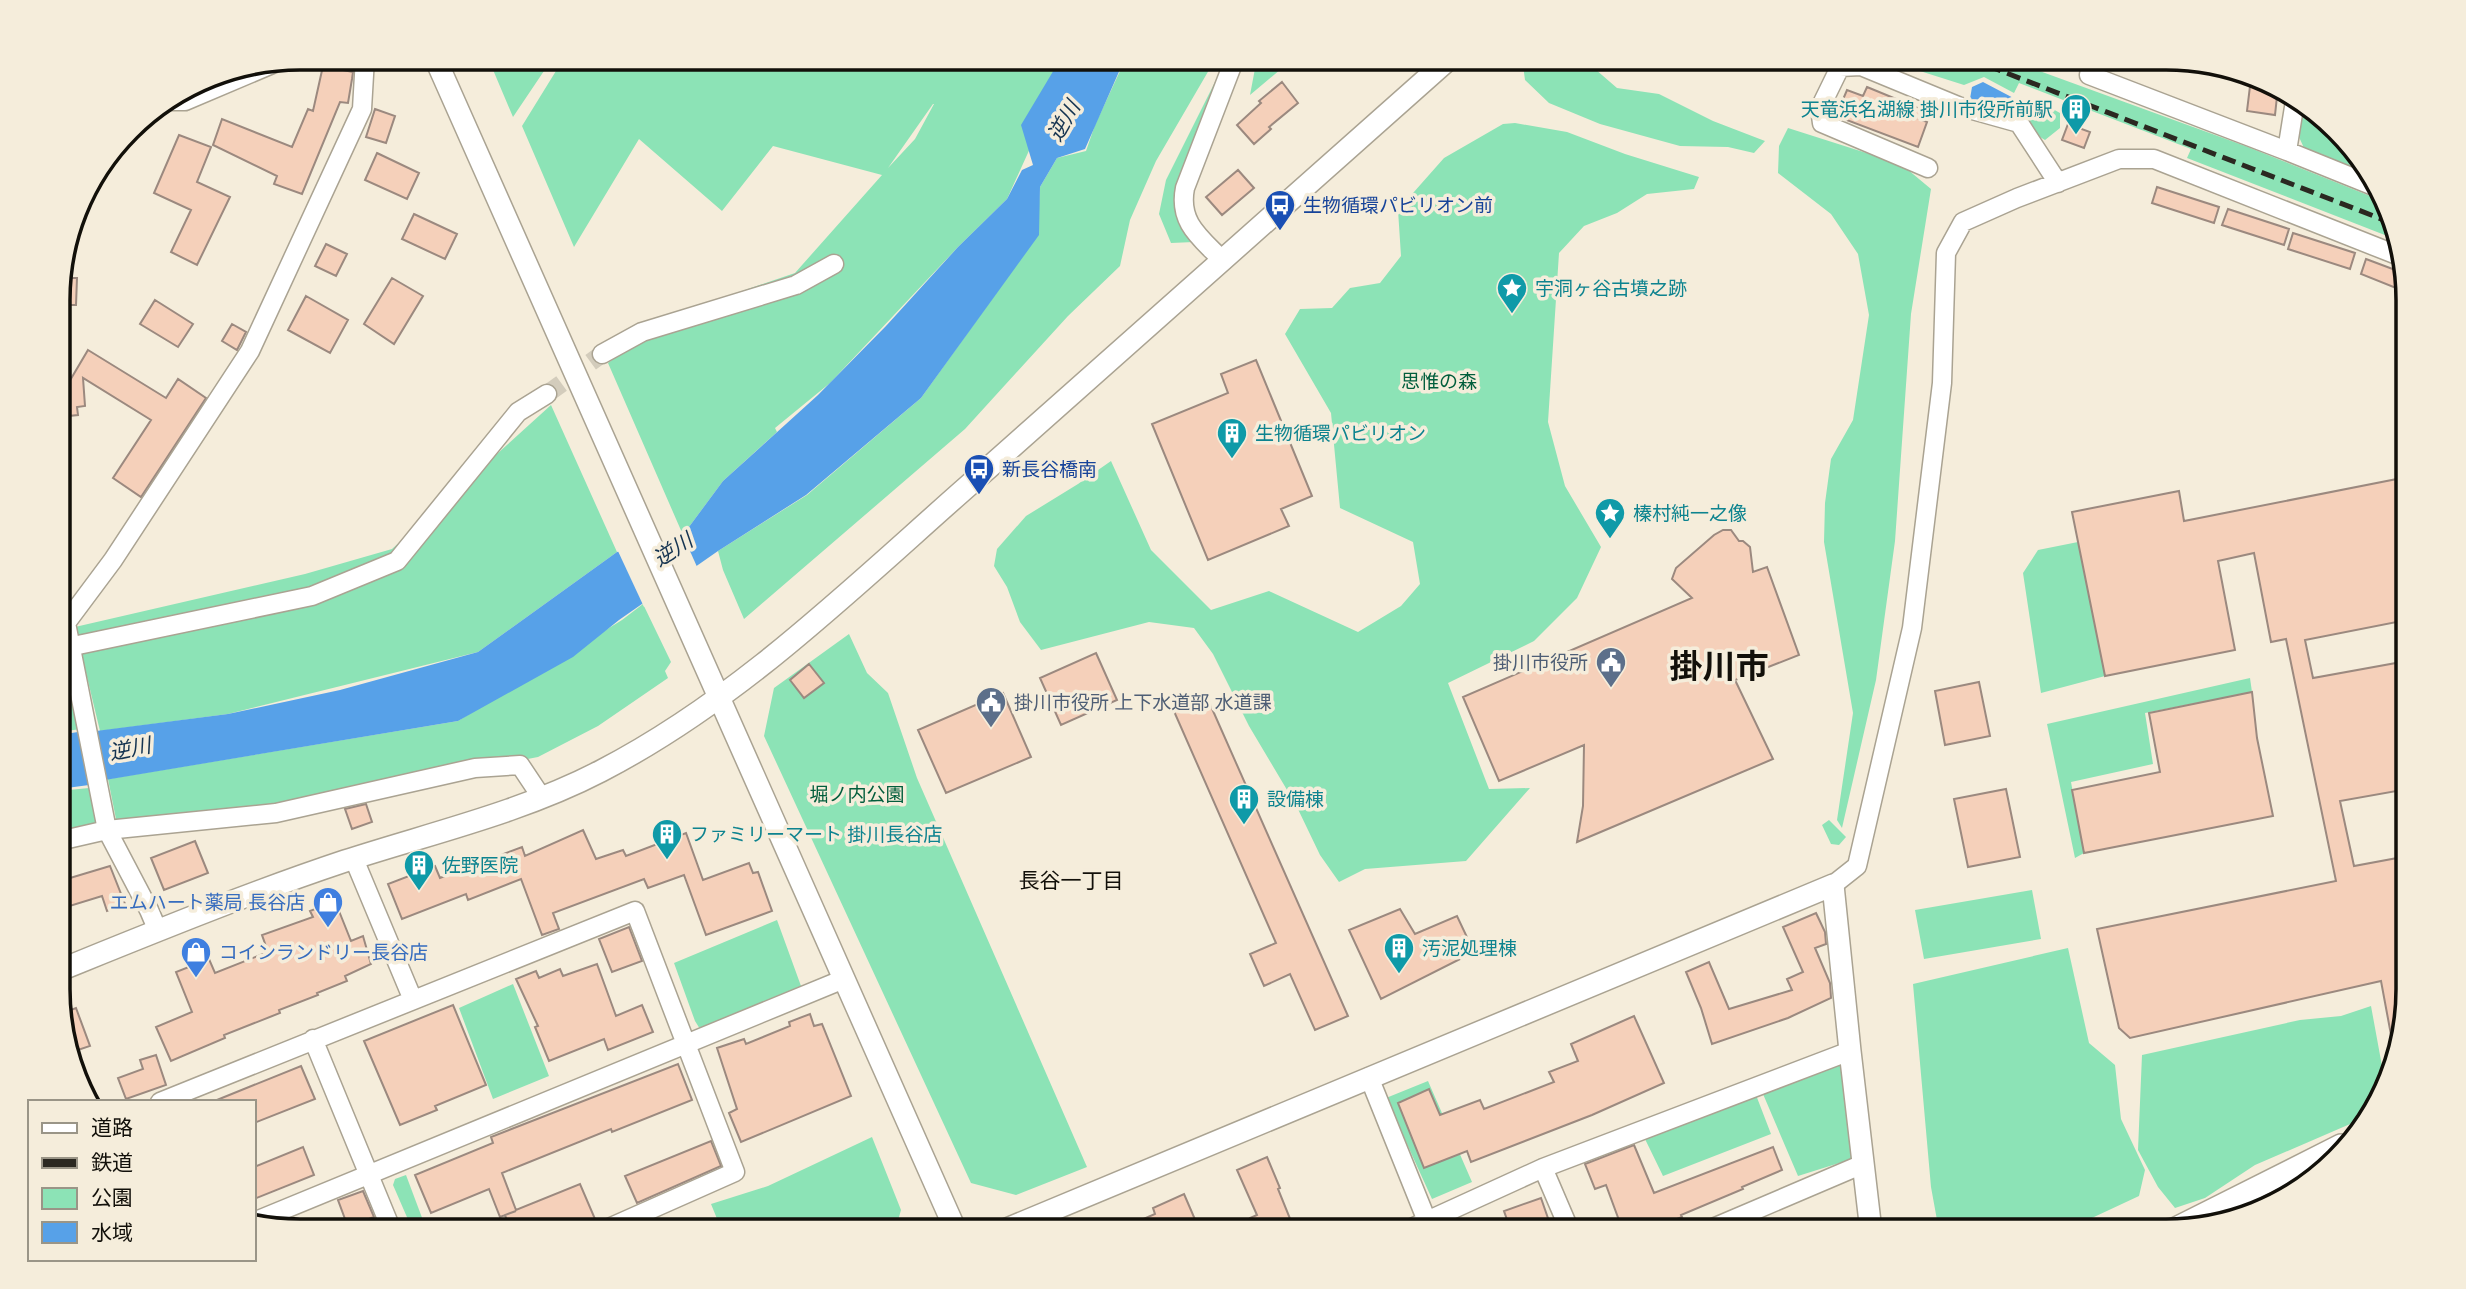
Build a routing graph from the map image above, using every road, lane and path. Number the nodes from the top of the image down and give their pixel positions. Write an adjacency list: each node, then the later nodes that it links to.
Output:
1 (364, 70): 20 (street)
2 (440, 70): 23 (street)
3 (1230, 70): 16 (street)
4 (1437, 70): 16 (street)
5 (1839, 70): 12 (street)
6 (1871, 70): 14 (street)
7 (2091, 70): 11 (street)
8 (239, 79): 9 (street)
9 (185, 101)
10 (2294, 109): 11 (street)
11 (2287, 151): 13 (street)
12 (1928, 168)
13 (2363, 182)
14 (2057, 183): 15 (street); 28 (street)
15 (2390, 252)
16 (1223, 261): 23 (street)
17 (834, 264): 18 (street)
18 (602, 354)
19 (547, 394): 21 (street)
20 (70, 617)
21 (70, 647)
22 (70, 673): 25 (street)
23 (719, 698): 24 (street); 31 (street)
24 (542, 798): 25 (street); 27 (street)
25 (107, 830): 26 (street); 29 (street)
26 (70, 839)
27 (354, 859): 29 (street); 32 (street)
28 (1833, 886): 35 (street); 36 (street)
29 (158, 931): 30 (street)
30 (70, 966)
31 (844, 979): 34 (street); 46 (street)
32 (413, 1000): 33 (street); 34 (street)
33 (313, 1039): 37 (street); 41 (street)
34 (687, 1043): 41 (street); 45 (street)
35 (1850, 1051): 39 (street); 40 (street)
36 (1370, 1077): 47 (street); 48 (street)
37 (165, 1100)
38 (2329, 1151): 43 (street)
39 (1863, 1164): 51 (street); 52 (street)
40 (1543, 1168): 49 (street); 50 (street)
41 (368, 1176): 42 (street); 44 (street)
42 (267, 1216)
43 (2198, 1217)
44 (387, 1219)
45 (629, 1219)
46 (952, 1219)
47 (1031, 1219)
48 (1426, 1219)
49 (1443, 1219)
50 (1565, 1219)
51 (1734, 1219)
52 (1870, 1219)

